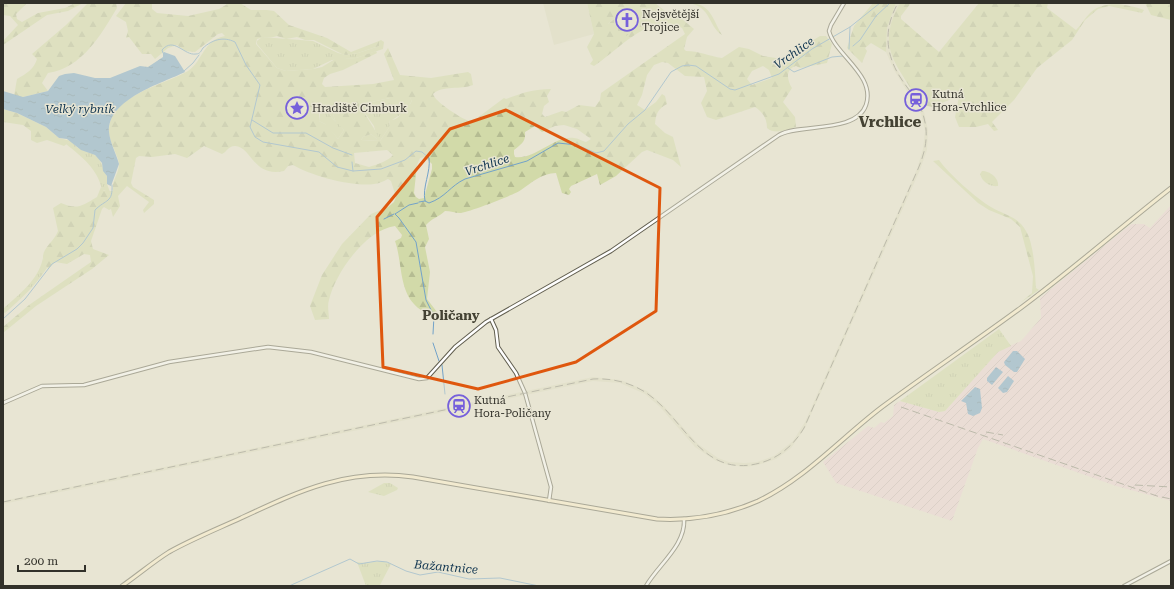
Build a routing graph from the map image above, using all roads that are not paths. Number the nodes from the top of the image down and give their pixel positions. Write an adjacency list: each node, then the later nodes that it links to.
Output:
1 (844, 3): 3 (street)
2 (1171, 188): 6 (main road)
3 (491, 319): 4 (street); 5 (street)
4 (3, 403)
5 (549, 501): 6 (main road); 8 (main road)
6 (684, 519): 9 (street)
7 (1171, 562): 10 (street)
8 (122, 586)
9 (646, 586)
10 (1124, 586)

